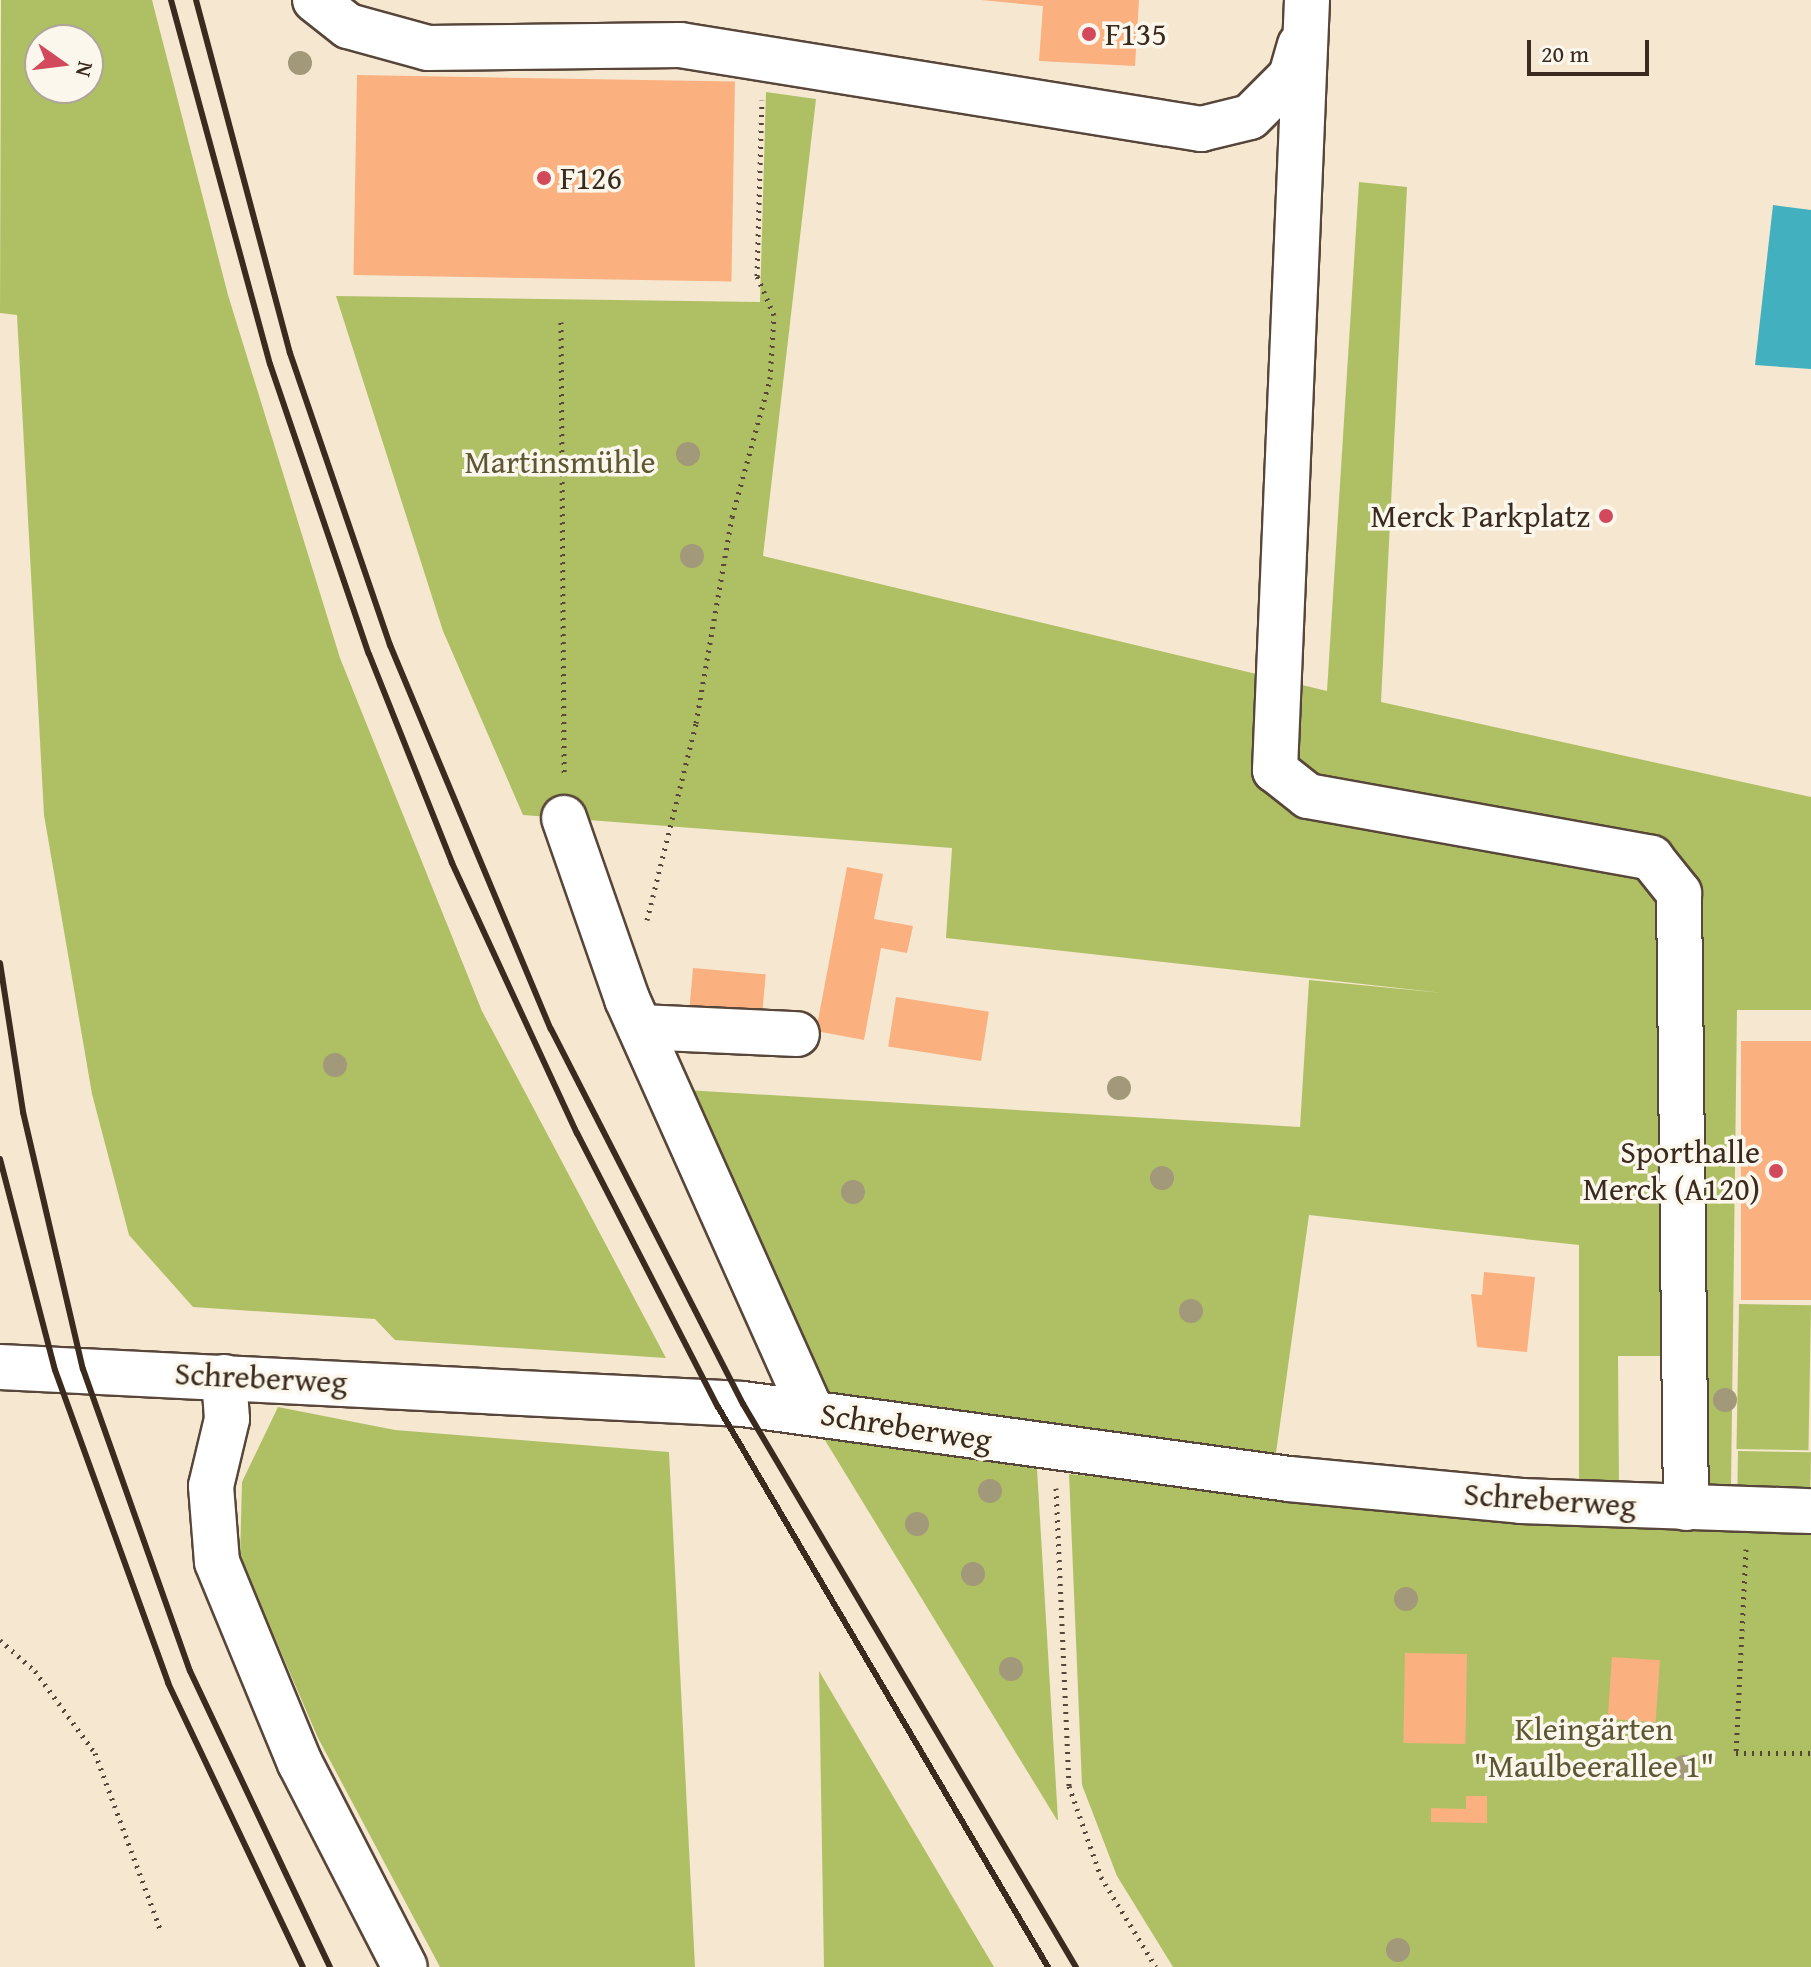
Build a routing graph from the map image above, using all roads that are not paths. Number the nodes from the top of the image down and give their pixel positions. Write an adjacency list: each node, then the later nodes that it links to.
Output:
1 (315, 0): 2 (lane)
2 (1306, 14): 9 (lane)
3 (564, 818): 4 (lane)
4 (640, 1027): 5 (lane); 8 (lane)
5 (797, 1034)
6 (0, 1367): 7 (lane, Schreberweg)
7 (224, 1377): 8 (lane, Schreberweg); 11 (lane)
8 (811, 1411): 9 (lane, Schreberweg)
9 (1686, 1508): 10 (lane, Schreberweg)
10 (1811, 1511)
11 (405, 1967)

